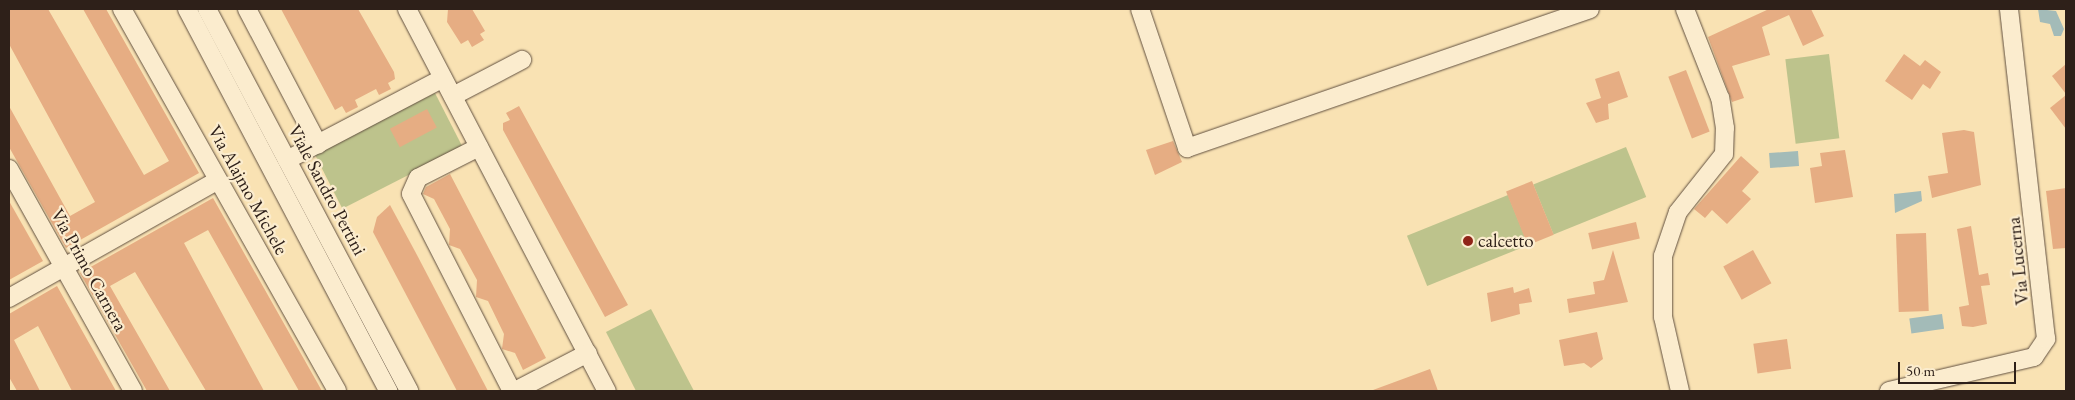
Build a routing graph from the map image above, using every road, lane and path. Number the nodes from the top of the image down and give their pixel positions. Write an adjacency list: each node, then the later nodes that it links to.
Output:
1 (122, 9): 17 (street, Via Alajmo Michele)
2 (187, 9): 24 (street, Viale Sandro Pertini)
3 (208, 9): 15 (street, Viale Sandro Pertini)
4 (247, 9): 13 (street)
5 (406, 9): 11 (street)
6 (1140, 9): 7 (street)
7 (1590, 9)
8 (1685, 9): 28 (street)
9 (2009, 9): 21 (street, Via Lucerna)
10 (522, 60): 12 (street)
11 (443, 78): 12 (street); 13 (street)
12 (453, 96): 14 (street)
13 (318, 144): 15 (street)
14 (479, 147): 20 (street); 26 (street)
15 (287, 160): 25 (street, Viale Sandro Pertini)
16 (9, 169): 18 (street, Via Primo Carnera)
17 (218, 180): 18 (street); 23 (street, Via Alajmo Michele)
18 (64, 267): 19 (street); 22 (street, Via Primo Carnera)
19 (9, 298)
20 (588, 353): 26 (street); 27 (street)
21 (1962, 383): 29 (street, Via Lucerna)
22 (133, 391)
23 (337, 391)
24 (388, 391)
25 (409, 391)
26 (514, 391)
27 (606, 391)
28 (1680, 391)
29 (1890, 391)

